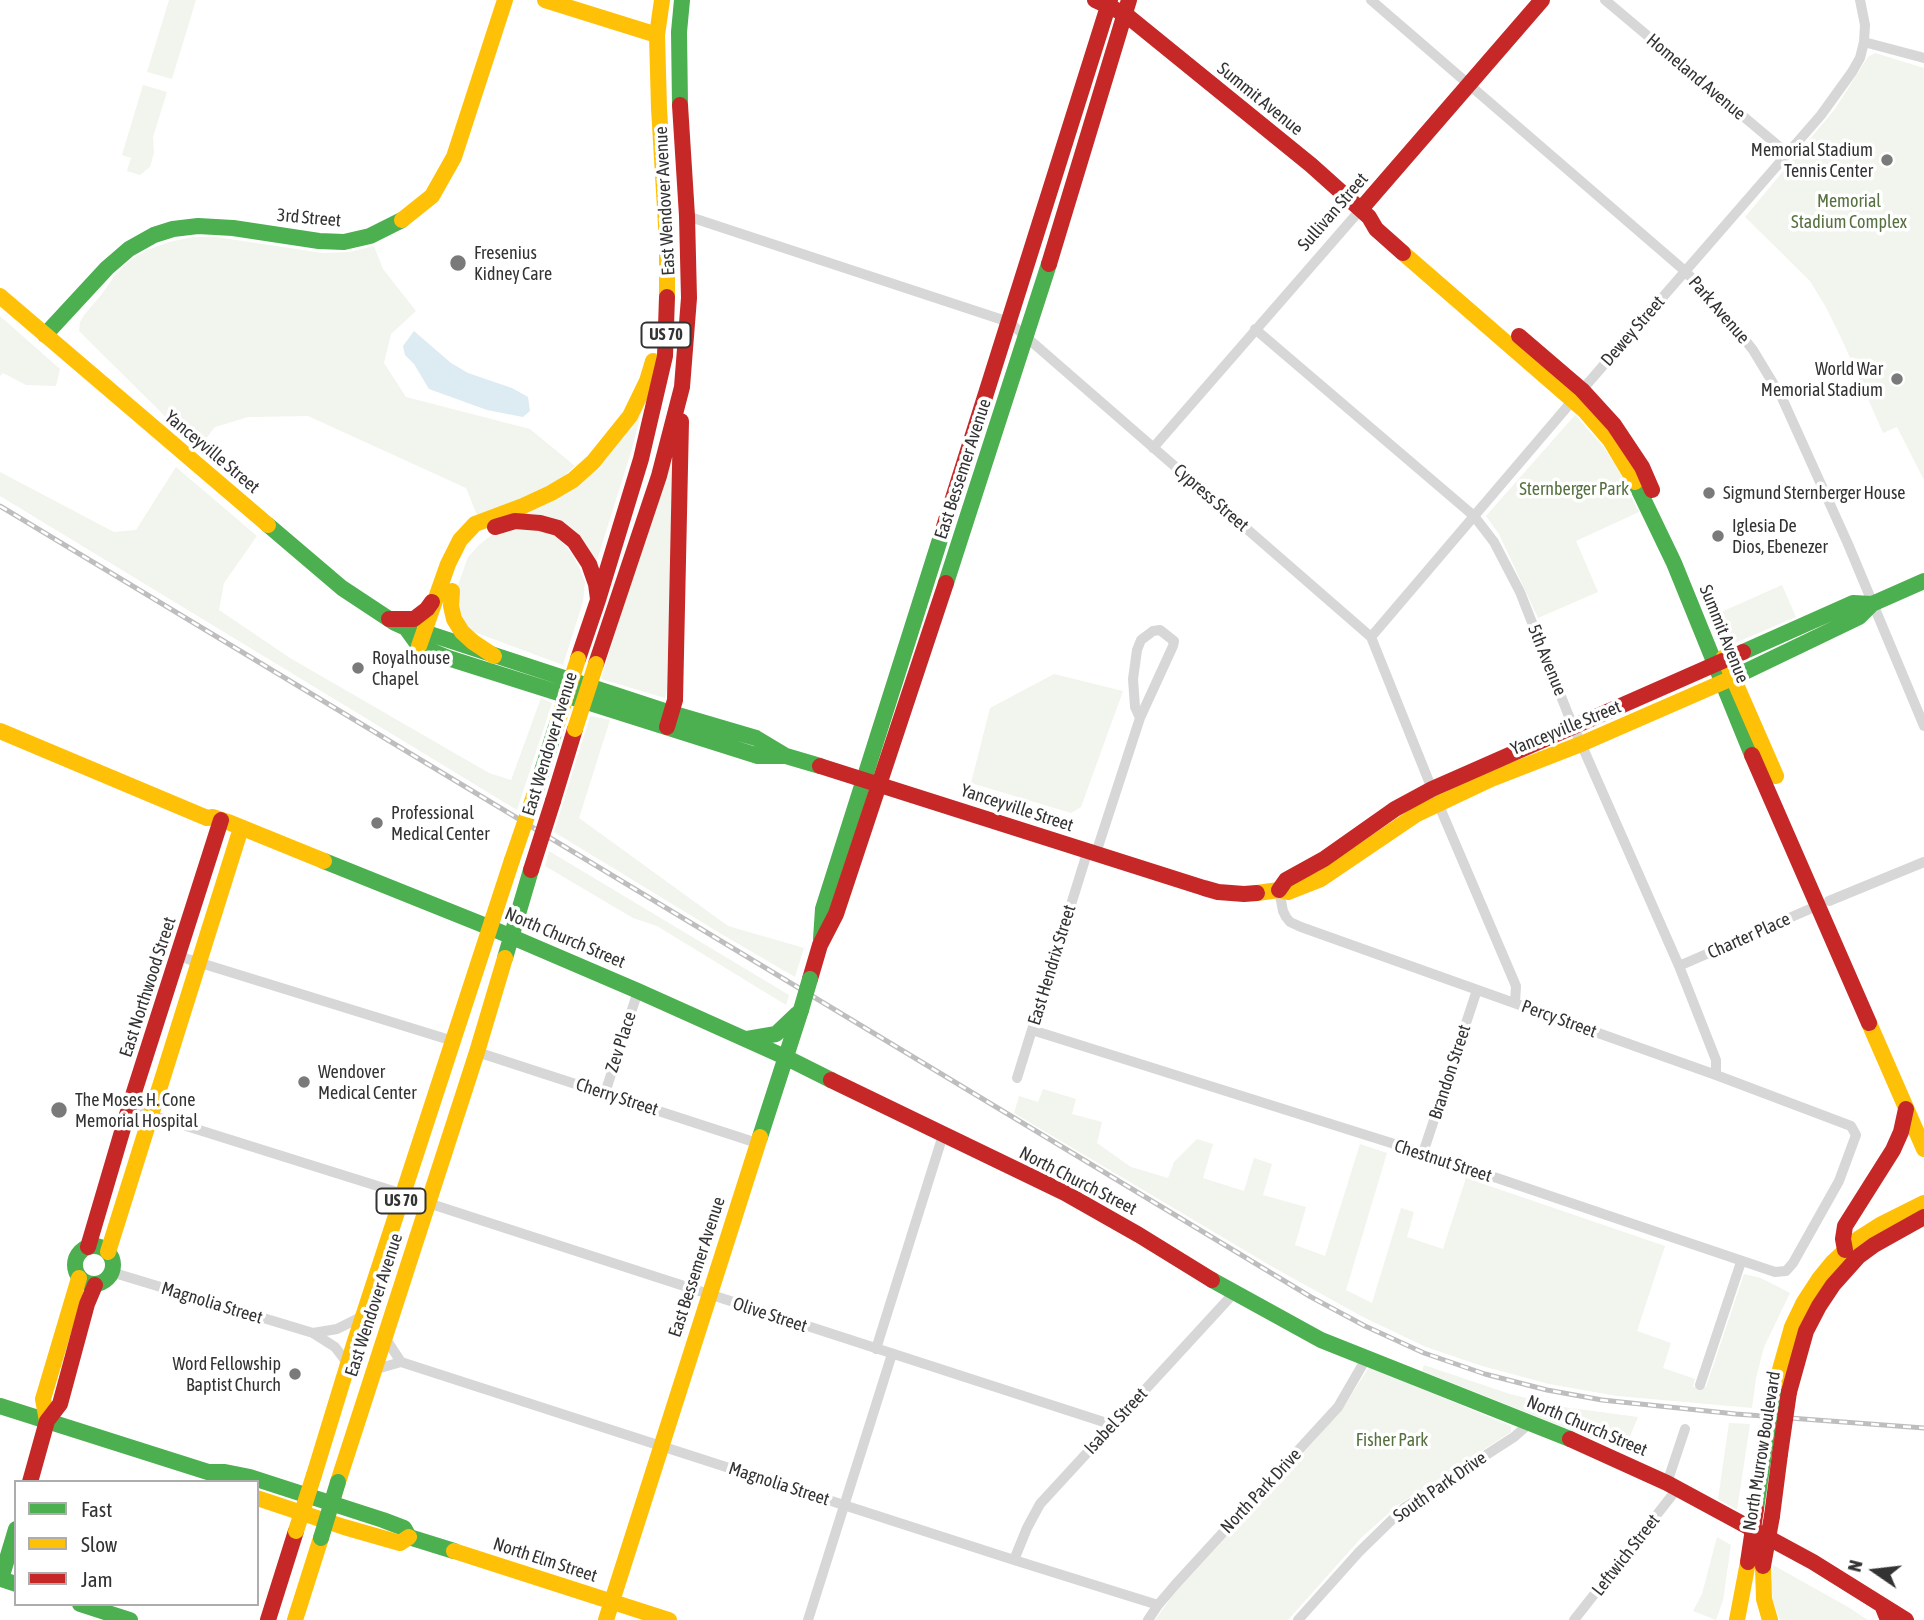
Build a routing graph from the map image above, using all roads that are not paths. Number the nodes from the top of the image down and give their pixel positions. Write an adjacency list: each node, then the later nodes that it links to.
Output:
1 (505, 0): 27 (main road, 3rd Street)
2 (545, 0): 12 (main road)
3 (662, 0): 12 (main road, East Wendover Avenue / US 70)
4 (682, 0): 11 (main road, East Wendover Avenue / US 70)
5 (692, 0): 11 (main road)
6 (1371, 0): 16 (street, Park Avenue)
7 (1542, 0): 16 (main road, Sullivan Street)
8 (1605, 0): 17 (street, Homeland Avenue)
9 (1860, 0): 13 (street, Dewey Street)
10 (1114, 3): 18 (main road, Summit Avenue); 20 (main road, East Bessemer Avenue); 21 (main road, East Bessemer Avenue)
11 (678, 32): 15 (main road, East Wendover Avenue / US 70)
12 (657, 36): 15 (main road); 24 (main road, East Wendover Avenue / US 70)
13 (1864, 42): 14 (street); 17 (street, Dewey Street)
14 (1924, 58)
15 (679, 74): 19 (main road, East Wendover Avenue / US 70)
16 (1468, 85): 18 (main road, Sullivan Street); 22 (street, Park Avenue)
17 (1788, 154): 22 (street, Dewey Street)
18 (1365, 213): 26 (street, Sullivan Street); 30 (main road, Summit Avenue)
19 (687, 216): 25 (street, Cypress Street); 29 (main road, East Wendover Avenue / US 70)
20 (1035, 237): 21 (main road); 25 (main road, East Bessemer Avenue)
21 (1049, 265): 28 (main road, East Bessemer Avenue)
22 (1685, 271): 30 (street, Dewey Street); 36 (street, Park Avenue)
23 (0, 296): 27 (main road, Yanceyville Street)
24 (667, 313): 34 (main road); 35 (main road, East Wendover Avenue / US 70)
25 (1009, 321): 28 (street, Cypress Street); 49 (main road, East Bessemer Avenue)
26 (1255, 329): 31 (street, Sullivan Street); 32 (street, 5th Avenue)
27 (45, 335): 37 (main road, Yanceyville Street)
28 (1025, 337): 31 (street, Cypress Street); 49 (main road, East Bessemer Avenue)
29 (682, 387): 44 (main road); 58 (main road, East Wendover Avenue / US 70, bridge)
30 (1577, 395): 32 (street, Dewey Street); 41 (main road, Summit Avenue)
31 (1153, 447): 38 (street, Cypress Street)
32 (1474, 516): 38 (street, Dewey Street); 46 (street, 5th Avenue)
33 (1924, 581): 36 (main road, Yanceyville Street)
34 (444, 594): 35 (main road); 37 (main road); 39 (main road); 40 (main road)
35 (598, 600): 57 (main road, East Wendover Avenue / US 70, bridge)
36 (1872, 604): 41 (main road, Yanceyville Street); 42 (main road, Yanceyville Street); 45 (street, Park Avenue)
37 (389, 619): 39 (main road, Yanceyville Street)
38 (1371, 637): 50 (street, Cypress Street)
39 (427, 641): 40 (main road, Yanceyville Street); 44 (main road, Yanceyville Street)
40 (494, 656): 44 (main road, Yanceyville Street)
41 (1720, 661): 42 (main road, Summit Avenue); 46 (main road, Yanceyville Street)
42 (1728, 680): 48 (main road, Yanceyville Street); 56 (main road, Summit Avenue)
43 (1140, 718): 43 (street, East Hendrix Street); 53 (street, East Hendrix Street)
44 (669, 720): 49 (main road, Yanceyville Street)
45 (1924, 726)
46 (1574, 727): 48 (street, 5th Avenue); 50 (main road, Yanceyville Street)
47 (0, 731): 51 (main road, North Church Street)
48 (1581, 744): 50 (main road, Yanceyville Street); 61 (street, 5th Avenue)
49 (871, 781): 53 (main road, Yanceyville Street); 65 (main road, East Bessemer Avenue, bridge)
50 (1435, 796): 55 (main road, Yanceyville Street); 64 (street, Cypress Street)
51 (217, 818): 52 (main road, North Church Street); 59 (main road, East Northwood Street)
52 (241, 828): 57 (main road, North Church Street); 60 (main road)
53 (1092, 852): 55 (main road, Yanceyville Street); 66 (street, East Hendrix Street)
54 (1924, 862): 56 (street, Charter Place)
55 (1279, 890): 62 (street, Percy Street)
56 (1824, 903): 61 (street, Charter Place); 75 (main road, Summit Avenue); 77 (main road, Summit Avenue)
57 (491, 928): 58 (main road, North Church Street); 68 (main road, East Wendover Avenue / US 70)
58 (513, 937): 63 (main road, North Church Street); 69 (main road, East Wendover Avenue / US 70)
59 (178, 956): 60 (street); 74 (main road, East Northwood Street)
60 (198, 963): 68 (street); 76 (main road)
61 (1679, 966): 71 (street, 5th Avenue)
62 (1477, 990): 64 (street, Percy Street); 81 (street, Brandon Street)
63 (638, 991): 67 (main road, North Church Street); 73 (street, Zev Place)
64 (1515, 1003): 71 (street, Percy Street)
65 (801, 1010): 67 (main road); 70 (main road, East Bessemer Avenue)
66 (1032, 1030): 72 (street, East Hendrix Street); 81 (street, Chestnut Street)
67 (746, 1039): 70 (main road, North Church Street)
68 (453, 1041): 82 (main road, East Wendover Avenue / US 70)
69 (477, 1052): 73 (street, Cherry Street); 83 (main road, East Wendover Avenue / US 70)
70 (785, 1057): 78 (main road, North Church Street); 79 (main road, East Bessemer Avenue)
71 (1716, 1075): 85 (street, Percy Street)
72 (1017, 1079)
73 (604, 1093): 79 (street, Cherry Street)
74 (129, 1108): 76 (street); 87 (main road, East Northwood Street)
75 (1906, 1109): 80 (main road, Summit Avenue); 88 (main road)
76 (151, 1115): 82 (street); 89 (main road)
77 (1924, 1123)
78 (943, 1135): 94 (main road, North Church Street); 99 (street)
79 (757, 1143): 95 (main road, East Bessemer Avenue)
80 (1924, 1149)
81 (1423, 1153): 90 (street, Chestnut Street)
82 (403, 1194): 96 (main road, East Wendover Avenue / US 70)
83 (428, 1203): 95 (street, Olive Street); 98 (main road, East Wendover Avenue / US 70)
84 (1924, 1203): 88 (main road, North Murrow Boulevard)
85 (1821, 1212): 90 (street, Chestnut Street)
86 (1924, 1217): 106 (main road, North Murrow Boulevard)
87 (88, 1247): 89 (main road); 92 (main road, East Northwood Street)
88 (1845, 1250): 106 (main road, North Murrow Boulevard)
89 (108, 1252): 91 (main road)
90 (1741, 1262): 105 (street)
91 (111, 1272): 93 (main road); 97 (street, Magnolia Street)
92 (79, 1278): 93 (main road); 108 (main road, East Northwood Street)
93 (95, 1284): 108 (main road)
94 (1234, 1293): 101 (main road, North Church Street); 110 (street, Isabel Street)
95 (709, 1295): 99 (street, Olive Street); 112 (main road, East Bessemer Avenue)
96 (364, 1316): 97 (street); 103 (main road, East Wendover Avenue / US 70)
97 (313, 1333): 103 (street, Magnolia Street)
98 (384, 1336): 102 (street); 104 (main road, East Wendover Avenue / US 70)
99 (876, 1349): 100 (street, Olive Street)
100 (892, 1354): 110 (street, Olive Street); 119 (street)
101 (1367, 1357): 109 (main road, North Church Street); 126 (street, North Park Drive)
102 (401, 1362): 104 (street); 112 (street, Magnolia Street)
103 (348, 1364): 130 (main road, East Wendover Avenue / US 70, bridge)
104 (373, 1370): 131 (main road, East Wendover Avenue / US 70, bridge)
105 (1700, 1385)
106 (1782, 1392): 123 (main road, North Murrow Boulevard, bridge)
107 (0, 1406): 108 (main road, North Elm Street)
108 (47, 1421): 113 (main road, North Elm Street); 114 (main road)
109 (1530, 1423): 117 (main road, North Church Street); 136 (street, South Park Drive)
110 (1113, 1425): 122 (street, Isabel Street)
111 (1685, 1429): 117 (street, Leftwich Street)
112 (661, 1445): 119 (street, Magnolia Street); 125 (main road, East Bessemer Avenue)
113 (213, 1477): 116 (main road, North Elm Street)
114 (31, 1480)
115 (259, 1480): 120 (main road, North Elm Street)
116 (259, 1480)
117 (1672, 1486): 128 (main road, North Church Street); 137 (street, Leftwich Street)
118 (259, 1499): 120 (main road, North Elm Street)
119 (844, 1505): 122 (street, Magnolia Street); 134 (street)
120 (409, 1537): 125 (main road, North Elm Street)
121 (14, 1538): 124 (main road)
122 (1014, 1560): 126 (street, Magnolia Street)
123 (1756, 1564): 138 (main road); 139 (main road, North Murrow Boulevard)
124 (4, 1581)
125 (611, 1602): 132 (main road, East Bessemer Avenue); 133 (main road, North Elm Street)
126 (1158, 1605): 135 (street, North Park Drive)
127 (86, 1606): 129 (main road)
128 (1885, 1612): 140 (main road, North Church Street)
129 (130, 1620)
130 (268, 1620)
131 (295, 1620)
132 (606, 1620)
133 (669, 1620)
134 (808, 1620)
135 (1149, 1620)
136 (1298, 1620)
137 (1574, 1620)
138 (1737, 1620)
139 (1770, 1620)
140 (1906, 1620)

